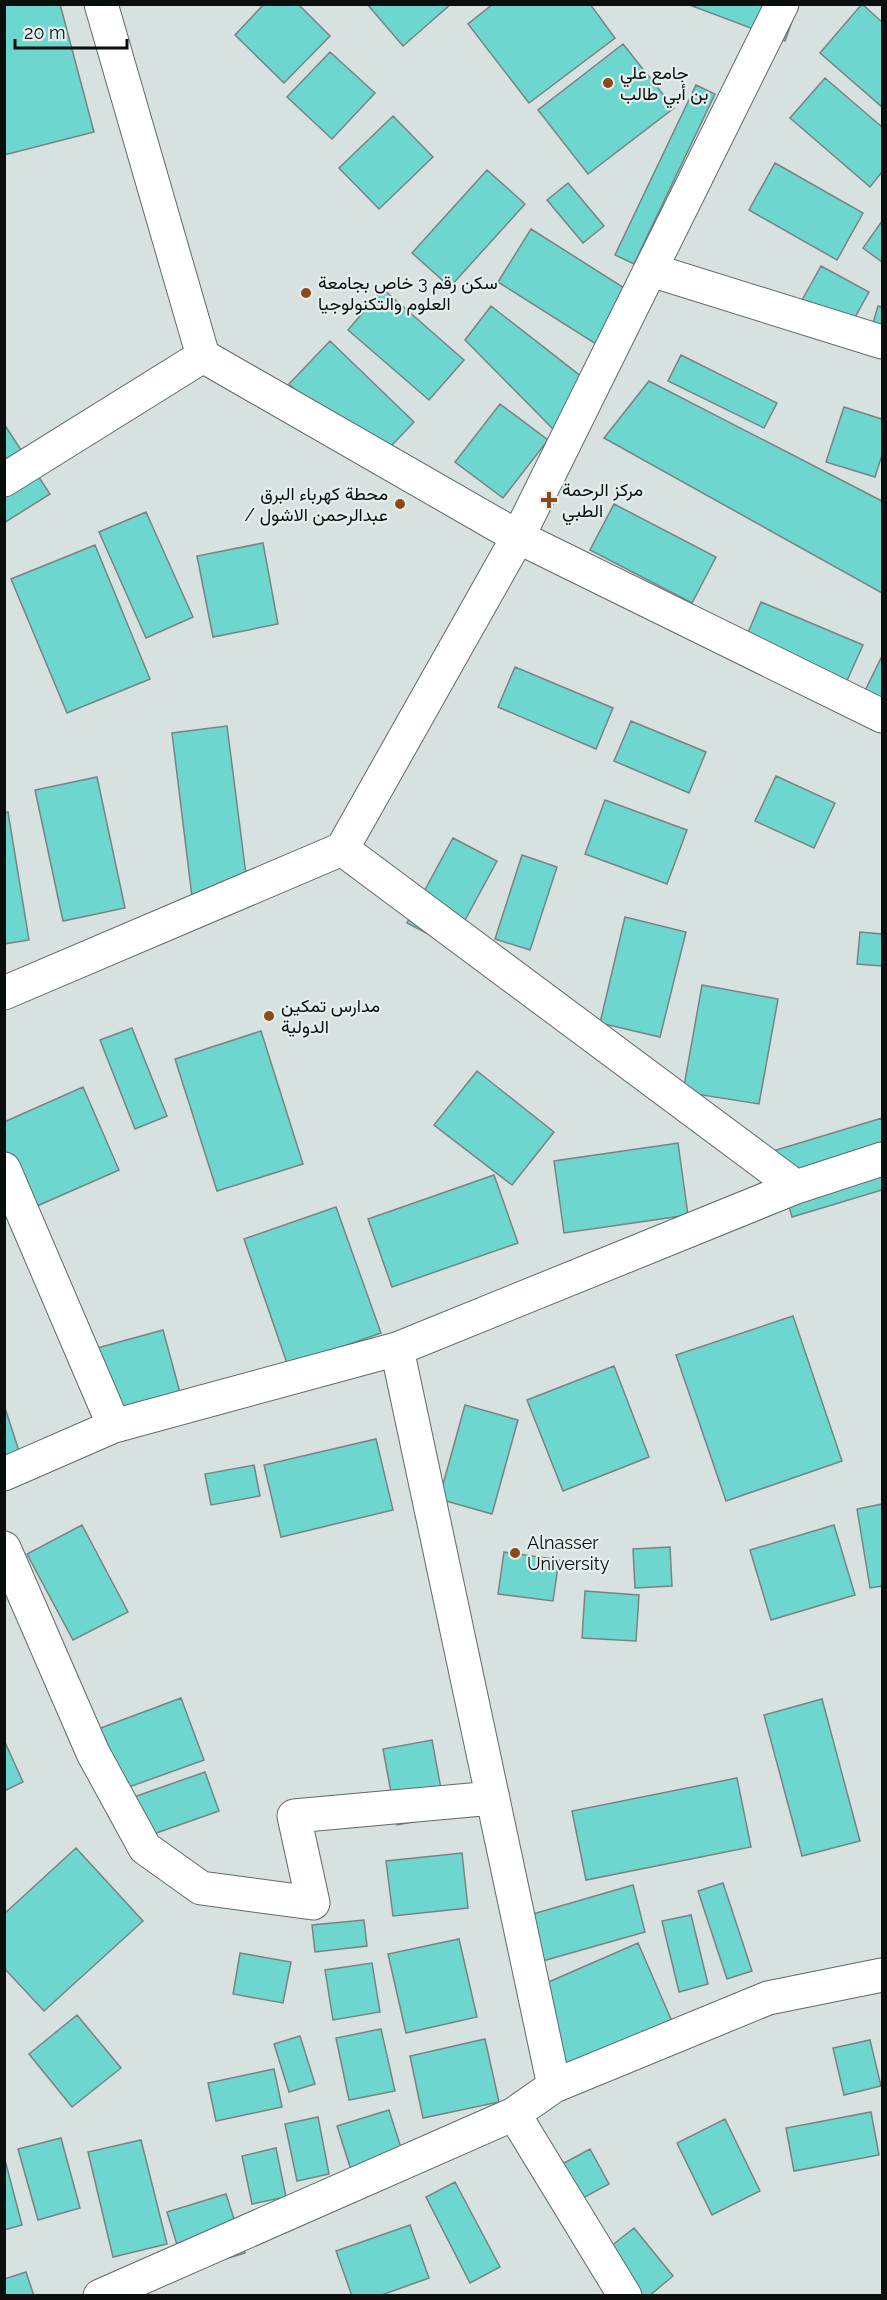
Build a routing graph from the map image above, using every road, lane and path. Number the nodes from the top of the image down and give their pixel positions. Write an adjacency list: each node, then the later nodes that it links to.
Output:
1 (101, 4): 5 (street)
2 (782, 4): 3 (street)
3 (651, 270): 4 (street); 7 (street)
4 (882, 342)
5 (203, 356): 6 (street); 7 (street)
6 (4, 480)
7 (518, 537): 8 (street); 9 (street)
8 (882, 716)
9 (342, 849): 10 (street); 13 (street)
10 (4, 993)
11 (882, 1159): 13 (street)
12 (4, 1169): 15 (street)
13 (796, 1186): 14 (street)
14 (397, 1349): 15 (street); 18 (street)
15 (114, 1426): 16 (street)
16 (4, 1474)
17 (4, 1548): 18 (street)
18 (493, 1798): 20 (street)
19 (882, 1975): 20 (street)
20 (554, 2086): 21 (street)
21 (514, 2114): 22 (street); 23 (street)
22 (100, 2295)
23 (625, 2295)

